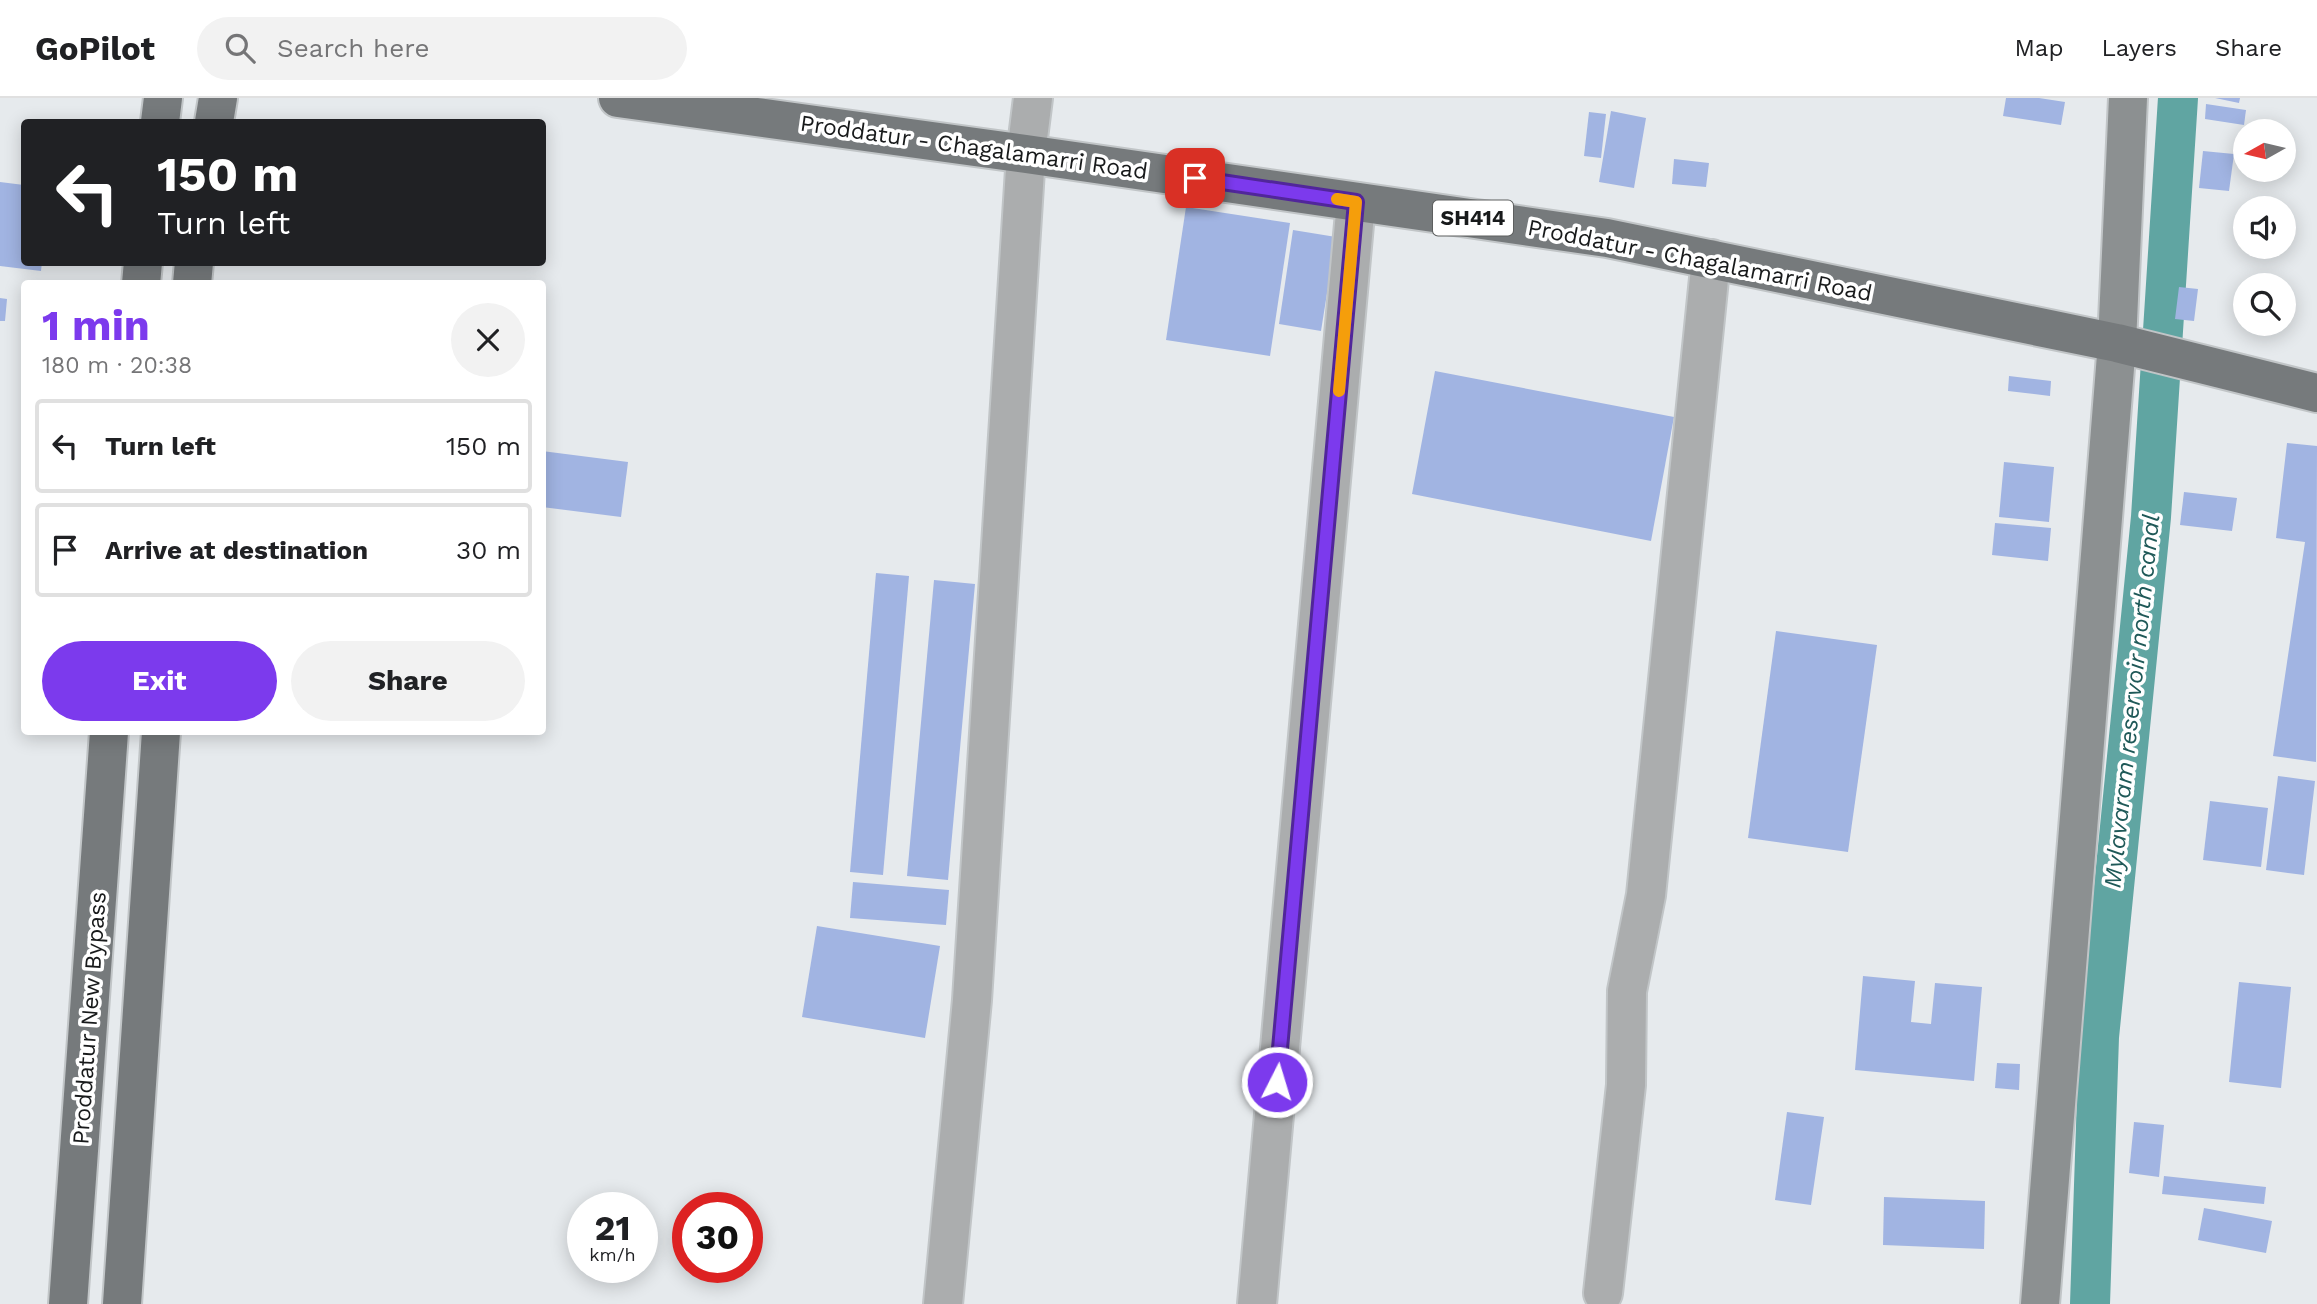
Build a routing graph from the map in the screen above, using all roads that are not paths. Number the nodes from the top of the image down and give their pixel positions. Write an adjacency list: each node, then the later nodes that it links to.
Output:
1 (163, 98): 6 (main road)
2 (218, 98): 7 (main road)
3 (618, 98): 8 (main road, Proddatur - Chagalamarri Road / SH414)
4 (1033, 98): 8 (street)
5 (2128, 98): 11 (main road)
6 (160, 119)
7 (214, 119)
8 (1026, 154): 9 (main road, Proddatur - Chagalamarri Road / SH414); 18 (street)
9 (1356, 202): 10 (main road, Proddatur - Chagalamarri Road / SH414); 19 (street)
10 (1711, 259): 11 (main road, Proddatur - Chagalamarri Road / SH414); 15 (street)
11 (2117, 343): 12 (main road, Proddatur - Chagalamarri Road / SH414); 20 (main road)
12 (2317, 393)
13 (109, 735): 16 (main road, Proddatur New Bypass)
14 (161, 735): 17 (main road)
15 (1603, 1293)
16 (68, 1304)
17 (122, 1304)
18 (943, 1304)
19 (1256, 1304)
20 (2040, 1304)

